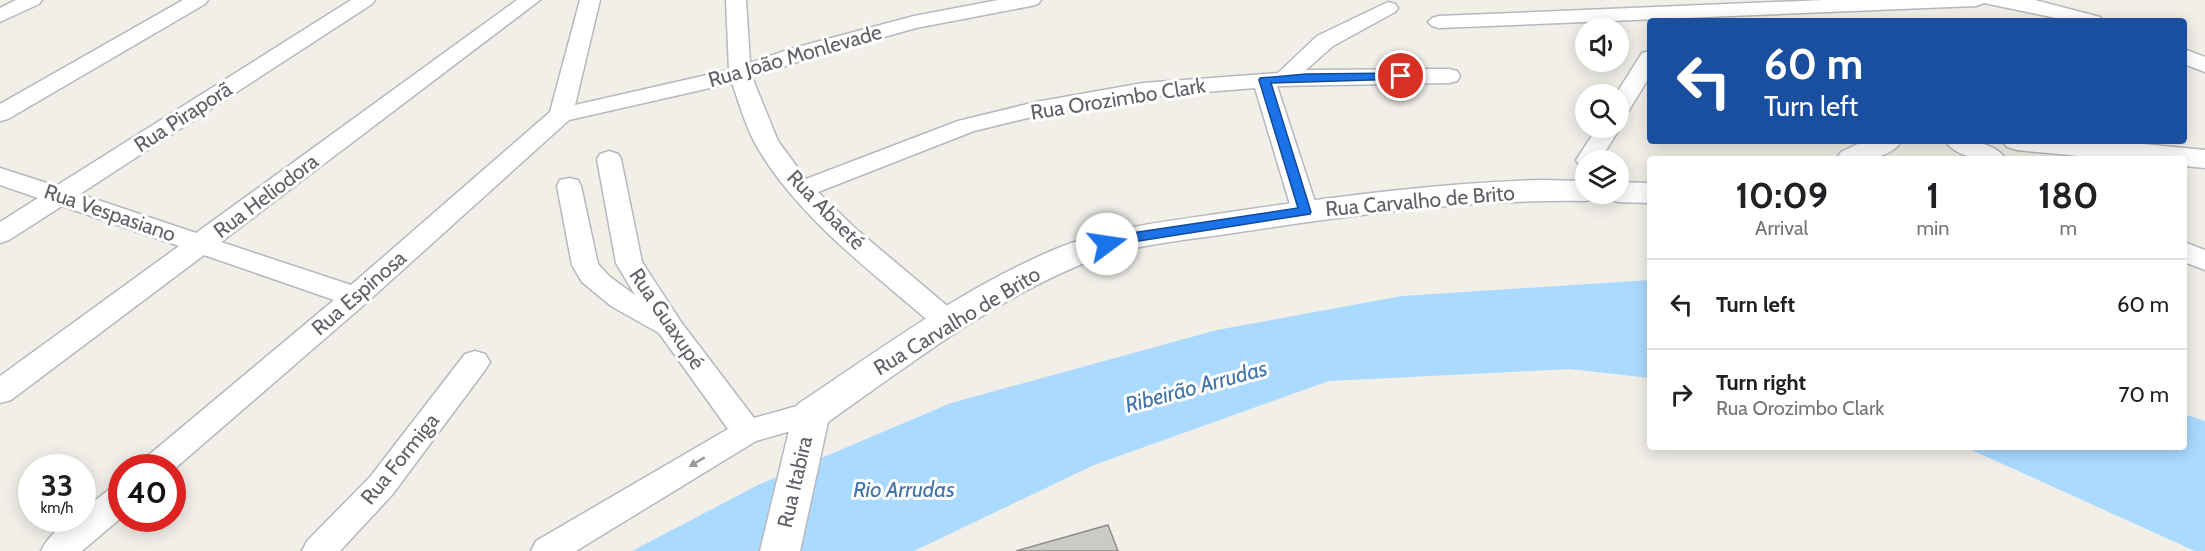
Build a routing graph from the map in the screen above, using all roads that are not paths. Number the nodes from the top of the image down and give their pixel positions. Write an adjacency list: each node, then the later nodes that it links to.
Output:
1 (32, 0): 11 (street)
2 (198, 0): 22 (street)
3 (365, 0): 39 (street, Rua Piraporã)
4 (530, 0): 42 (street, Rua Heliodora)
5 (590, 0): 23 (street)
6 (736, 0): 18 (street, Rua Abaeté)
7 (1031, 0): 18 (street, Rua João Monlevade)
8 (1977, 0): 12 (street)
9 (1993, 0): 13 (street)
10 (1388, 8): 20 (street)
11 (0, 16)
12 (1675, 16): 14 (street)
13 (2082, 18)
14 (1438, 22)
15 (2187, 57): 17 (street)
16 (1647, 63): 21 (street)
17 (2205, 65)
18 (740, 74): 23 (street, Rua João Monlevade); 36 (street, Rua Abaeté)
19 (1449, 76): 20 (street, Rua Orozimbo Clark)
20 (1274, 80): 36 (street, Rua Orozimbo Clark); 40 (street)
21 (1629, 92)
22 (0, 114)
23 (561, 115): 45 (street, Rua Espinosa)
24 (1881, 144): 27 (street)
25 (1963, 144): 28 (street)
26 (2048, 144): 29 (street)
27 (1857, 156)
28 (1988, 156)
29 (2174, 156)
30 (2187, 157): 32 (street)
31 (609, 159): 47 (street, Rua Guaxupé)
32 (2205, 159)
33 (0, 176): 39 (street, Rua Vespasiano)
34 (1575, 177): 40 (street, Rua Carvalho de Brito)
35 (568, 186): 47 (street)
36 (801, 190): 46 (street, Rua Abaeté)
37 (1629, 192): 38 (street)
38 (1647, 193)
39 (60, 196): 41 (street, Rua Piraporã); 42 (street, Rua Vespasiano)
40 (1305, 212): 46 (street, Rua Carvalho de Brito)
41 (0, 234)
42 (201, 244): 45 (street, Rua Vespasiano); 49 (street, Rua Heliodora)
43 (2187, 252): 44 (street)
44 (2205, 261)
45 (355, 297): 52 (street, Rua Espinosa)
46 (948, 322): 50 (street, Rua Carvalho de Brito)
47 (671, 329): 51 (street, Rua Guaxupé)
48 (475, 362): 55 (street, Rua Formiga)
49 (0, 392)
50 (811, 414): 51 (street, Rua Carvalho de Brito); 57 (street, Rua Itabira)
51 (747, 432): 56 (street, Rua Carvalho de Brito, one-way to 56)
52 (171, 454)
53 (108, 509): 54 (street)
54 (58, 551)
55 (319, 551)
56 (548, 551)
57 (780, 551)

